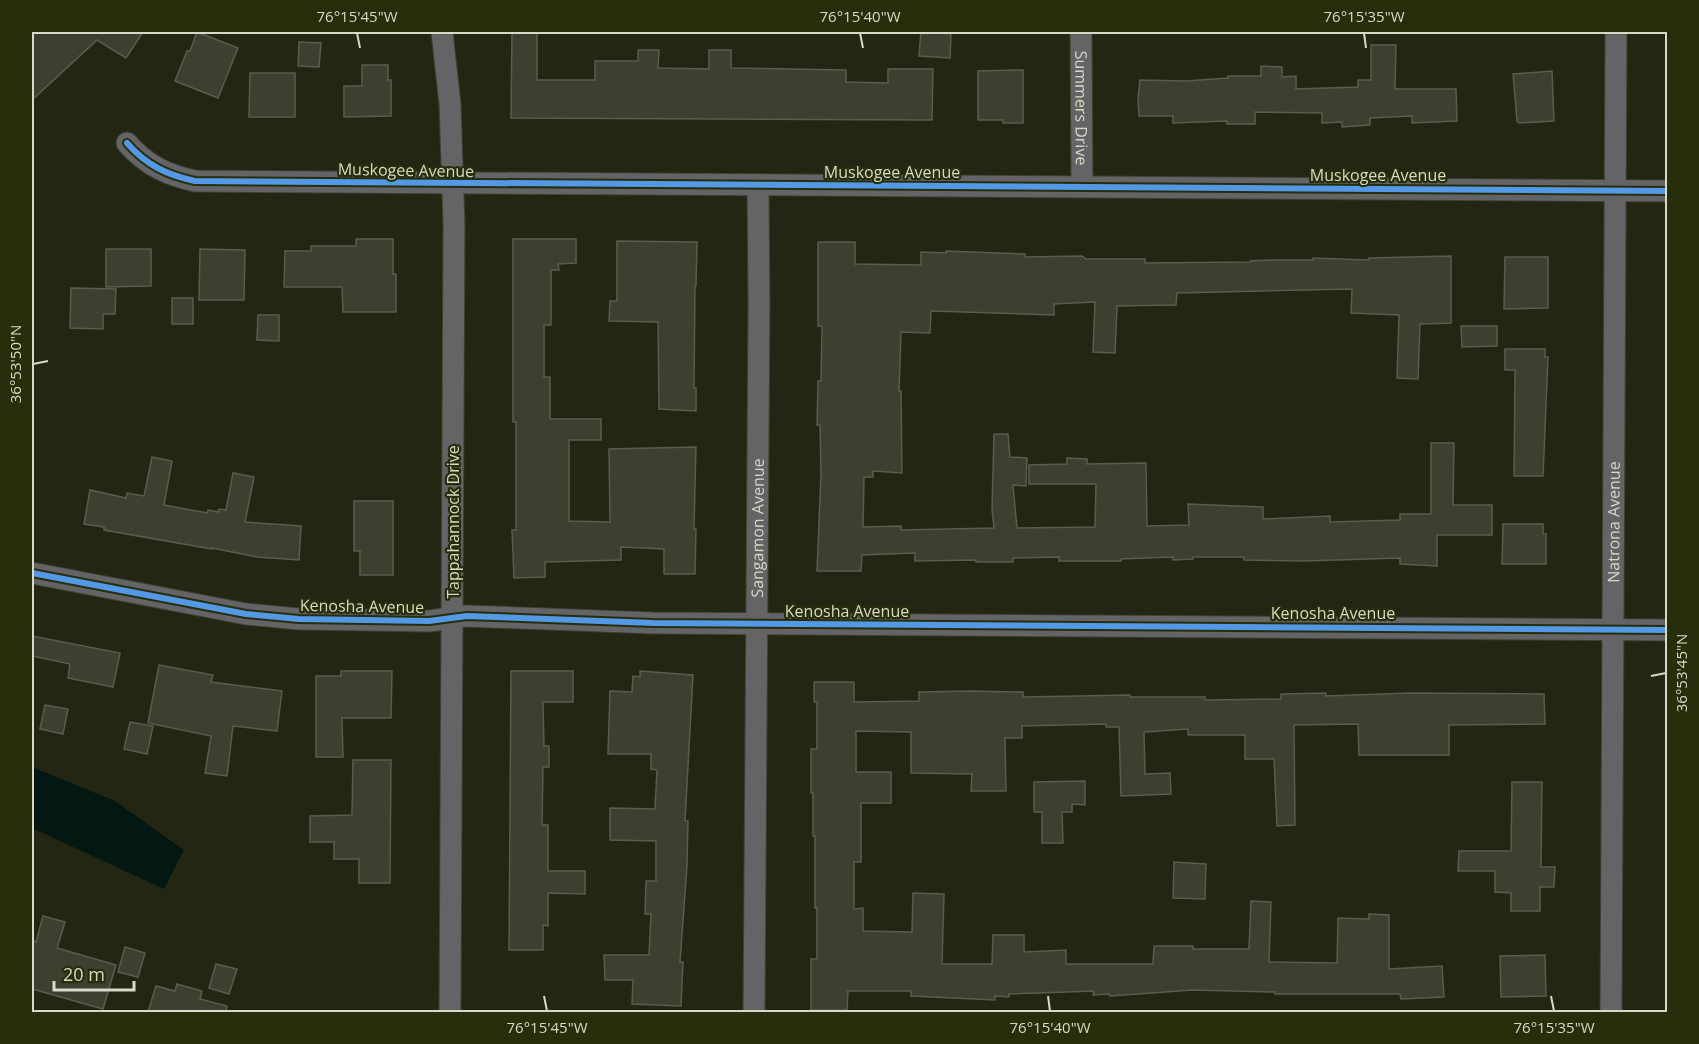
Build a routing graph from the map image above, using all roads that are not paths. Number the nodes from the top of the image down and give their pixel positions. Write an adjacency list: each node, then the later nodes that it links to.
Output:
1 (442, 32): 5 (street, Tappahannock Drive)
2 (1082, 32): 7 (street, Summers Drive)
3 (1616, 32): 8 (street, Natrona Avenue)
4 (128, 143): 5 (street, Muskogee Avenue)
5 (453, 184): 6 (street, Muskogee Avenue); 11 (street, Tappahannock Drive)
6 (758, 185): 7 (street, Muskogee Avenue); 12 (street, Sangamon Avenue)
7 (1082, 186): 8 (street, Muskogee Avenue)
8 (1616, 190): 9 (street, Muskogee Avenue); 13 (street, Natrona Avenue)
9 (1668, 191)
10 (32, 573): 11 (street, Kenosha Avenue)
11 (452, 617): 12 (street, Kenosha Avenue); 15 (street, Tappahannock Drive)
12 (755, 624): 13 (street, Kenosha Avenue); 16 (street, Sangamon Avenue)
13 (1614, 630): 14 (street, Kenosha Avenue); 17 (street, Natrona Avenue)
14 (1668, 630)
15 (450, 1012)
16 (754, 1012)
17 (1611, 1012)

